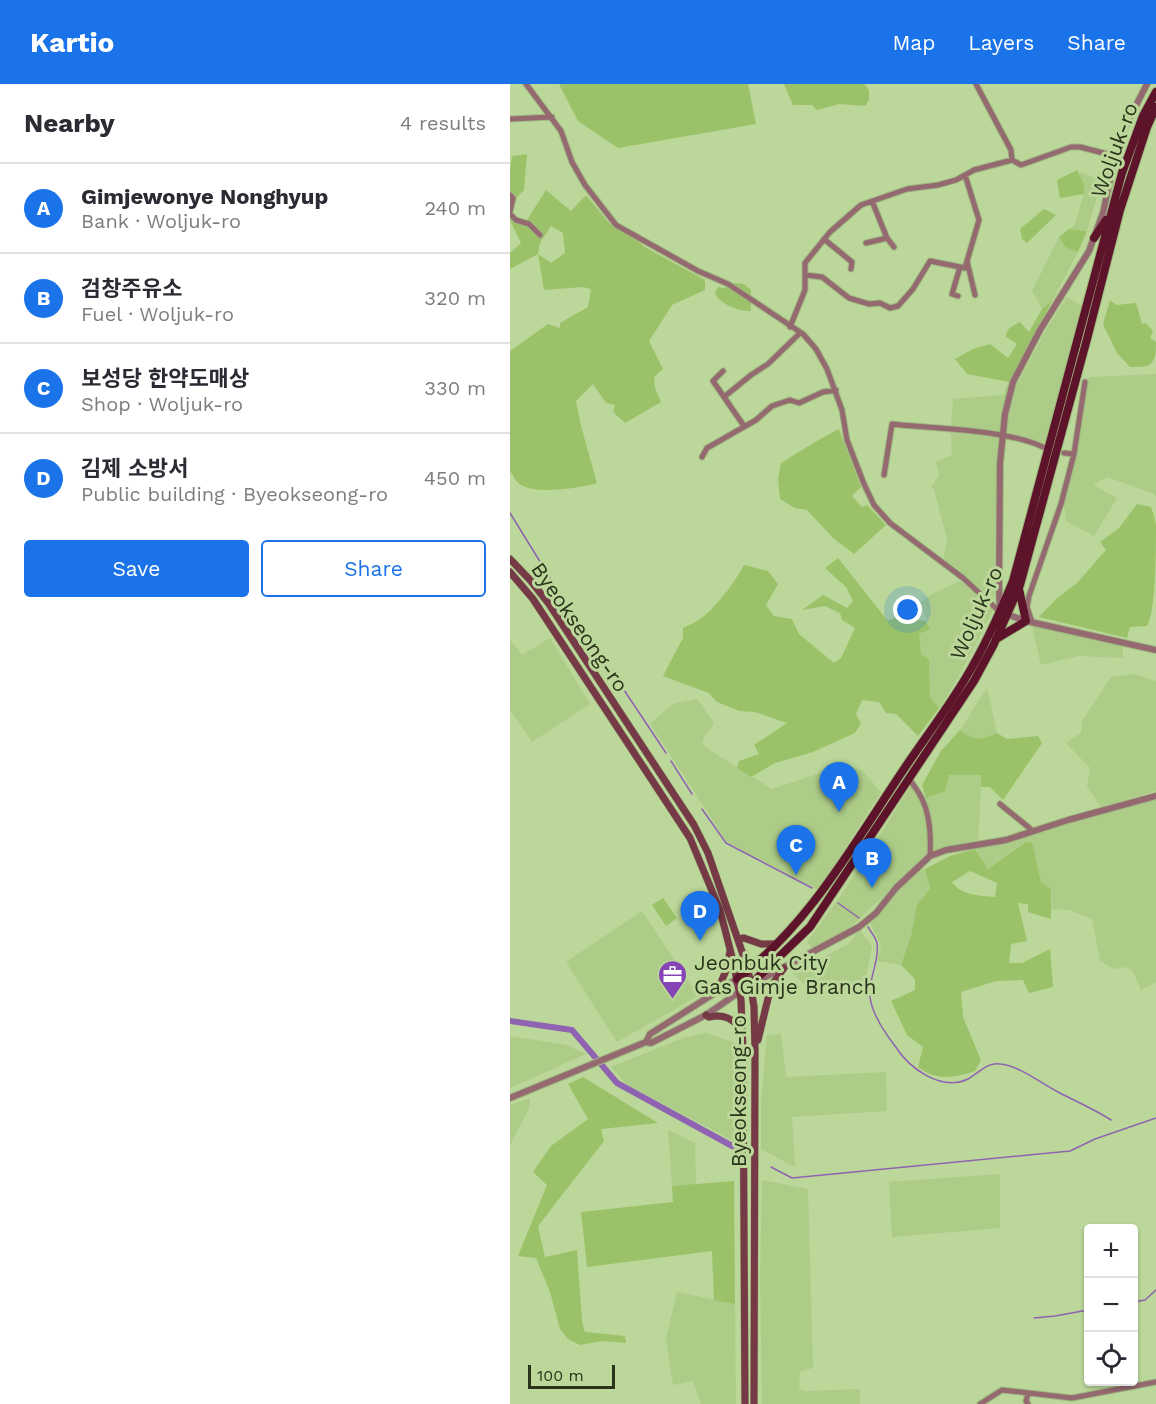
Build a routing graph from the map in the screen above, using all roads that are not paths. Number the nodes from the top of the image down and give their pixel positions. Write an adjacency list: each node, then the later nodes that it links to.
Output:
1 (526, 84): 7 (street)
2 (976, 84): 11 (street)
3 (1147, 84): 10 (street)
4 (1156, 92): 16 (main road, Woljuk-ro)
5 (1156, 106): 9 (main road, Woljuk-ro)
6 (1156, 113): 9 (main road)
7 (552, 117): 8 (street); 29 (street)
8 (510, 119)
9 (1146, 127): 44 (main road, Woljuk-ro)
10 (1115, 156): 11 (street); 19 (street)
11 (1012, 160): 12 (street)
12 (965, 175): 14 (street); 23 (street)
13 (510, 195): 15 (street)
14 (872, 201): 18 (street); 20 (street)
15 (510, 213): 17 (street)
16 (1110, 215): 19 (main road); 45 (main road, Woljuk-ro)
17 (540, 235)
18 (887, 238): 21 (street); 22 (street)
19 (1094, 238): 36 (street)
20 (824, 239): 25 (street); 26 (street)
21 (866, 243)
22 (894, 247)
23 (967, 259): 24 (street); 27 (street)
24 (960, 267): 26 (street); 28 (street)
25 (851, 269)
26 (805, 275): 29 (street)
27 (975, 295)
28 (958, 297)
29 (790, 327): 30 (street)
30 (800, 333): 33 (street); 34 (street)
31 (723, 371): 34 (street)
32 (1085, 382): 39 (street)
33 (836, 390): 35 (street); 45 (street)
34 (724, 397): 35 (street)
35 (744, 426): 40 (street)
36 (1003, 436): 37 (street); 41 (street); 45 (street)
37 (1043, 447)
38 (1064, 453): 39 (street)
39 (1074, 454): 46 (street)
40 (702, 457)
41 (884, 475)
42 (510, 559): 54 (main road, Byeokseong-ro)
43 (510, 572): 56 (main road, Byeokseong-ro)
44 (1018, 588): 45 (main road, Woljuk-ro); 46 (main road)
45 (1003, 613): 46 (street); 47 (main road, Woljuk-ro); 55 (main road, Woljuk-ro)
46 (1029, 621): 47 (main road); 48 (street)
47 (996, 639): 49 (main road, Woljuk-ro)
48 (1156, 650)
49 (909, 778): 53 (street); 60 (main road, Woljuk-ro)
50 (1156, 796): 52 (street)
51 (1000, 804): 52 (street)
52 (1033, 831): 53 (street)
53 (930, 856): 57 (street)
54 (738, 939): 55 (main road); 58 (main road, Byeokseong-ro)
55 (775, 944): 58 (main road, Woljuk-ro)
56 (730, 949): 59 (main road, Byeokseong-ro); 61 (main road)
57 (784, 968): 60 (street); 66 (main road)
58 (748, 970): 59 (main road, Woljuk-ro); 60 (main road, Byeokseong-ro)
59 (737, 979): 61 (street, Woljuk-ro); 62 (main road, Byeokseong-ro)
60 (750, 985): 62 (street, Woljuk-ro); 66 (main road, Byeokseong-ro)
61 (717, 992): 65 (street, Woljuk-ro)
62 (740, 992): 63 (street, Woljuk-ro); 64 (main road, Byeokseong-ro)
63 (705, 1015): 64 (main road); 65 (street, Woljuk-ro)
64 (742, 1030): 70 (main road, Byeokseong-ro)
65 (646, 1042): 67 (street, Woljuk-ro)
66 (755, 1051): 71 (main road, Byeokseong-ro)
67 (510, 1098)
68 (1156, 1382): 69 (street)
69 (1028, 1394): 72 (street); 73 (street)
70 (745, 1404)
71 (754, 1404)
72 (980, 1404)
73 (1028, 1404)

